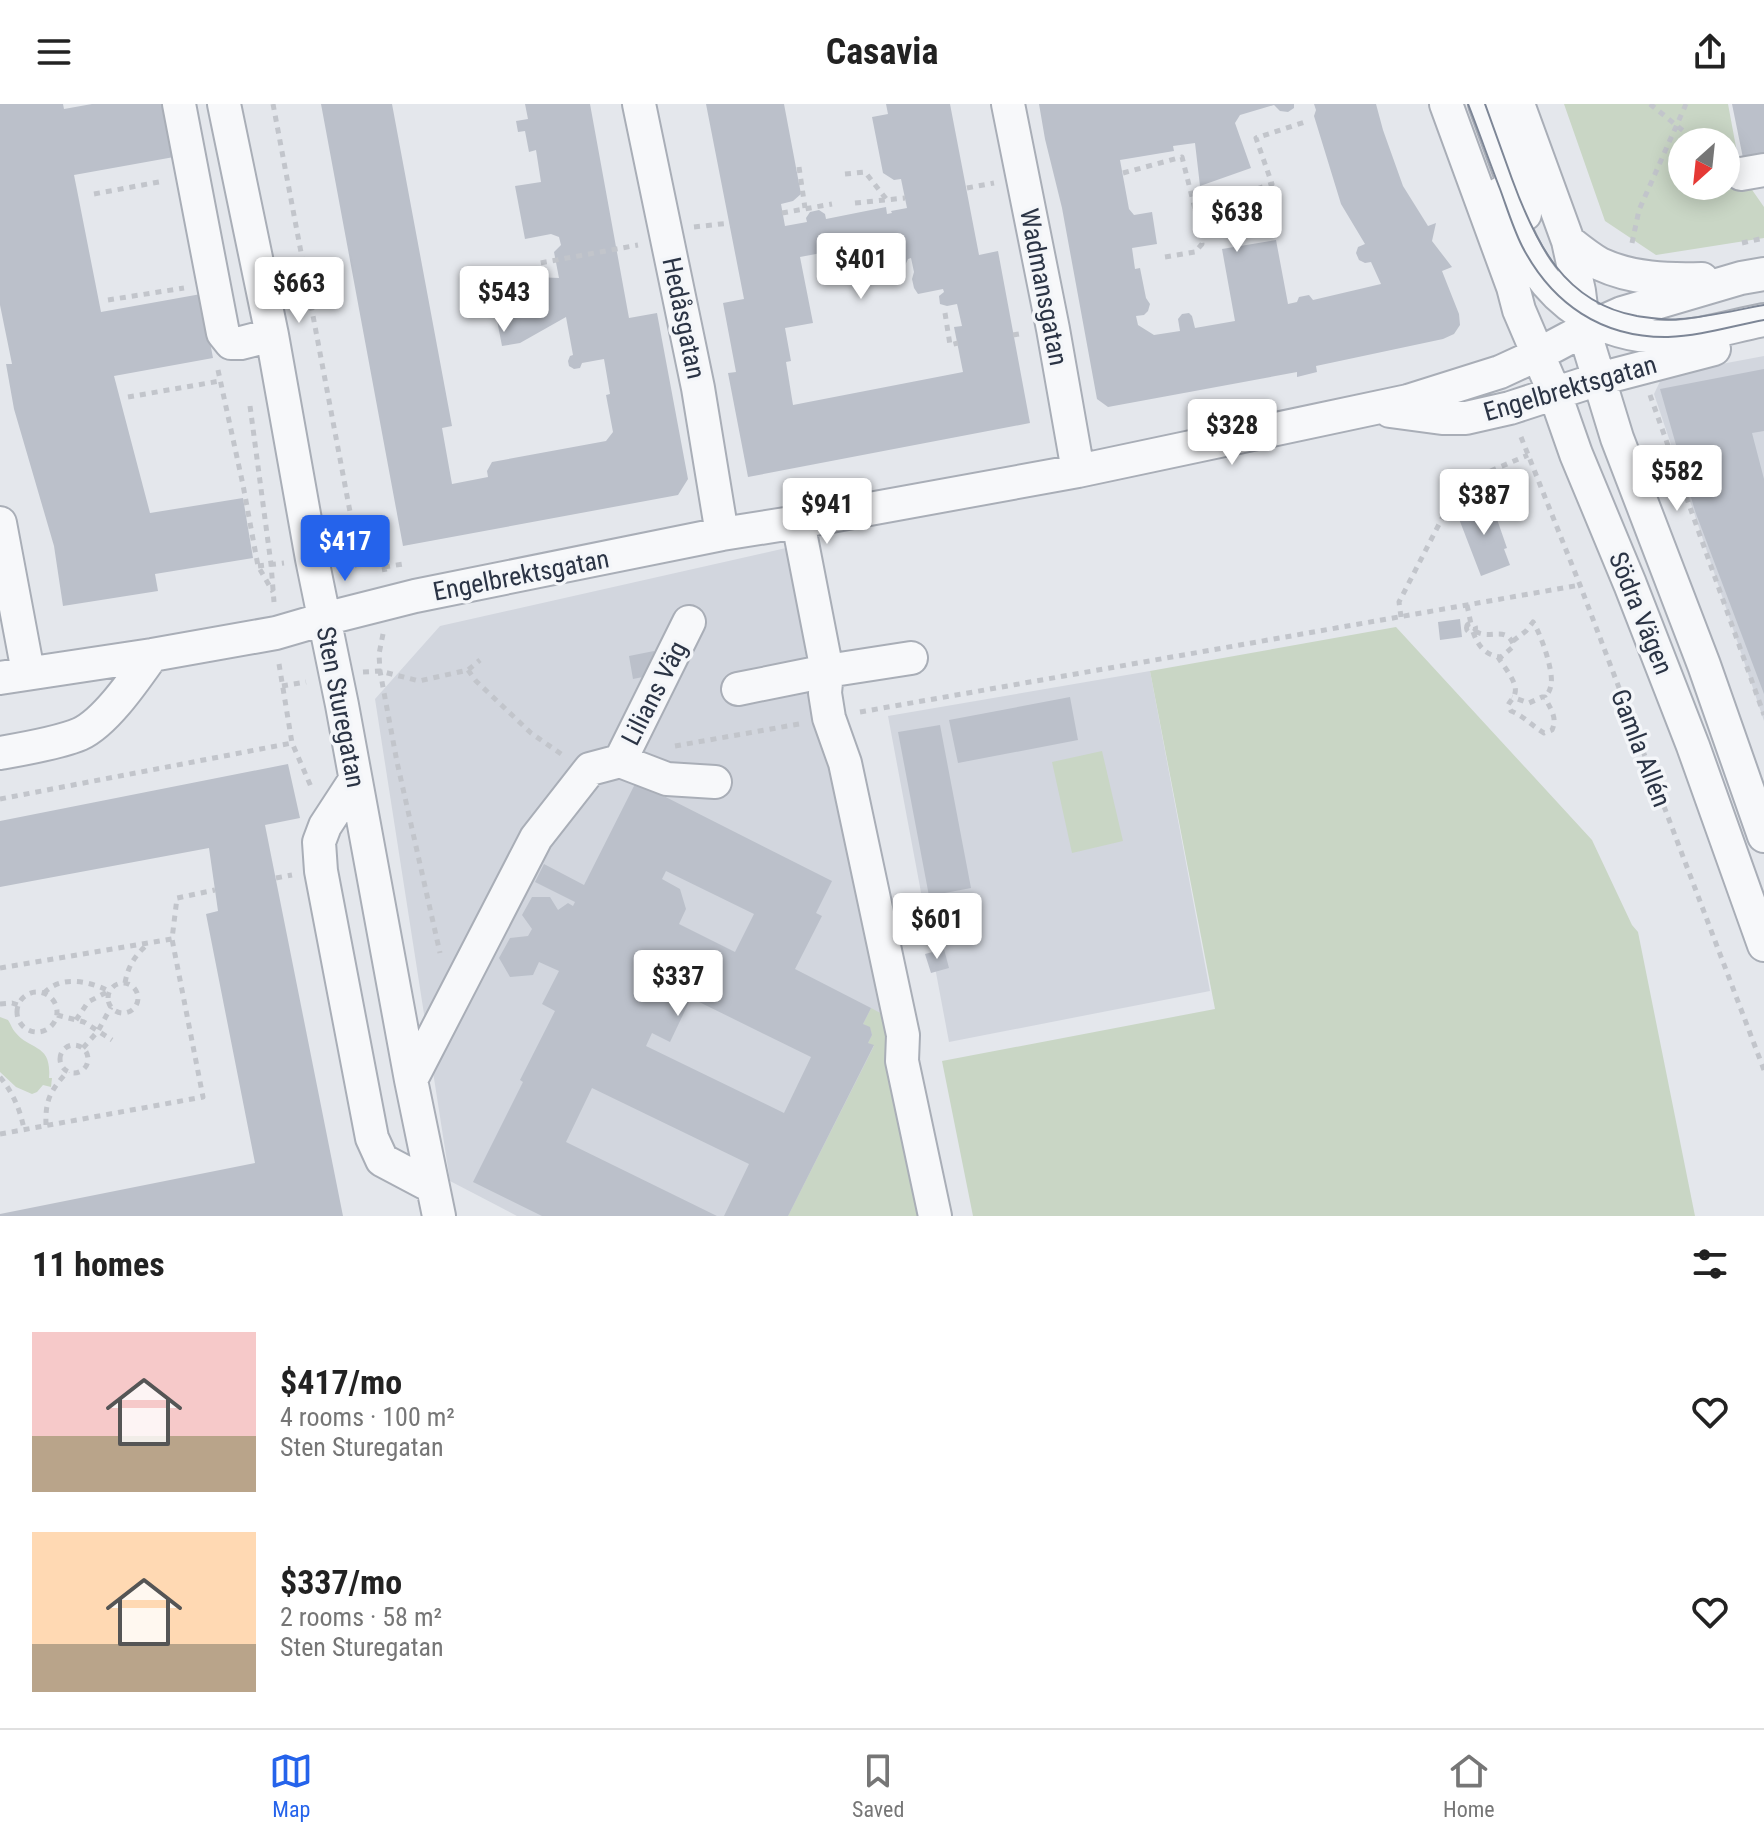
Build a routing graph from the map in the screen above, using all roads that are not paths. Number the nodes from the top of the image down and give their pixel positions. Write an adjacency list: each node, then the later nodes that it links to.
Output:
1 (179, 104): 14 (street)
2 (224, 104): 14 (street, Sten Sturegatan)
3 (639, 104): 23 (street, Hedåsgatan)
4 (1008, 104): 20 (street, Wadmansgatan)
5 (1446, 104): 16 (street, Södra Vägen)
6 (1468, 104): 12 (street, Södra Vägen)
7 (1485, 104): 12 (street, Södra Vägen)
8 (1518, 104): 9 (street, Södra Vägen)
9 (1568, 241): 10 (street, Engelbrektsgatan); 12 (street, Södra Vägen)
10 (1753, 276): 12 (street, Engelbrektsgatan)
11 (1764, 305): 12 (street)
12 (1586, 311): 13 (street); 16 (street, Engelbrektsgatan); 17 (street, Södra Vägen)
13 (1764, 320)
14 (272, 335): 24 (street, Sten Sturegatan)
15 (1764, 340): 17 (street, Engelbrektsgatan)
16 (1539, 354): 18 (street, Södra Vägen); 19 (street, Engelbrektsgatan)
17 (1599, 379): 18 (street, Engelbrektsgatan); 35 (street, Södra Vägen)
18 (1555, 394): 19 (street, Engelbrektsgatan); 36 (street, Södra Vägen)
19 (1374, 408): 20 (street, Engelbrektsgatan)
20 (1078, 471): 21 (street, Engelbrektsgatan)
21 (798, 522): 23 (street, Engelbrektsgatan); 28 (street)
22 (0, 523): 29 (street)
23 (722, 534): 24 (street, Engelbrektsgatan)
24 (324, 619): 26 (street, Engelbrektsgatan); 33 (street, Sten Sturegatan)
25 (689, 622): 32 (street, Lilians Väg)
26 (152, 655): 29 (street, Engelbrektsgatan); 31 (street)
27 (911, 658): 28 (street)
28 (827, 671): 30 (street); 39 (street)
29 (14, 675)
30 (738, 689)
31 (0, 753)
32 (605, 765): 34 (street, Lilians Väg); 37 (street)
33 (355, 780): 37 (street, Sten Sturegatan); 38 (street)
34 (715, 782)
35 (1764, 836)
36 (1764, 945)
37 (411, 1080): 38 (street, Sten Sturegatan)
38 (436, 1201)
39 (935, 1216)

